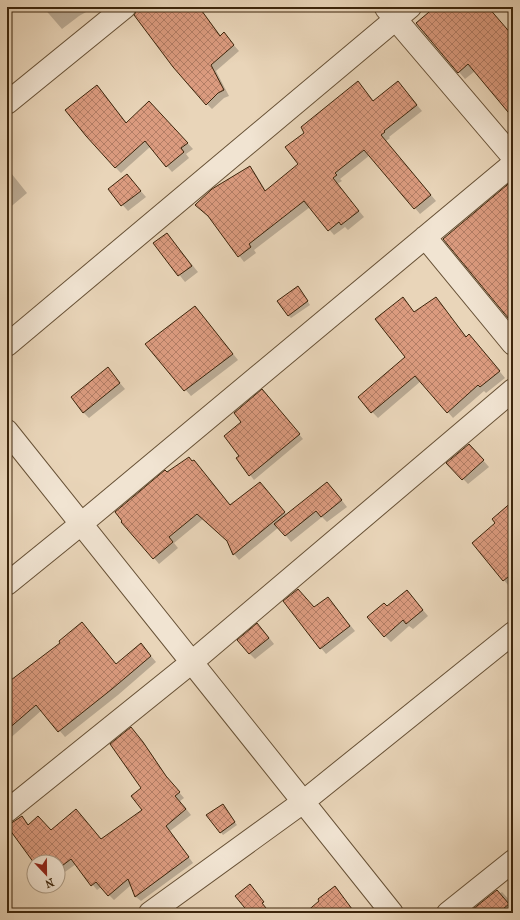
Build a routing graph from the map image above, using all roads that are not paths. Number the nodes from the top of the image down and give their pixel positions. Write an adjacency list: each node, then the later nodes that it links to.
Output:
1 (125, 7): 3 (street)
2 (397, 11): 4 (street); 8 (street)
3 (7, 103)
4 (513, 157)
5 (513, 164): 6 (street)
6 (425, 237): 7 (street); 11 (street)
7 (513, 344)
8 (7, 345)
9 (513, 390): 14 (street)
10 (7, 431): 11 (street)
11 (82, 524): 12 (street); 14 (street)
12 (7, 584)
13 (513, 633): 15 (street)
14 (192, 662): 15 (street); 16 (street)
15 (303, 802): 18 (street); 19 (street)
16 (7, 811)
17 (513, 861): 20 (street)
18 (150, 913)
19 (392, 913)
20 (448, 913)

